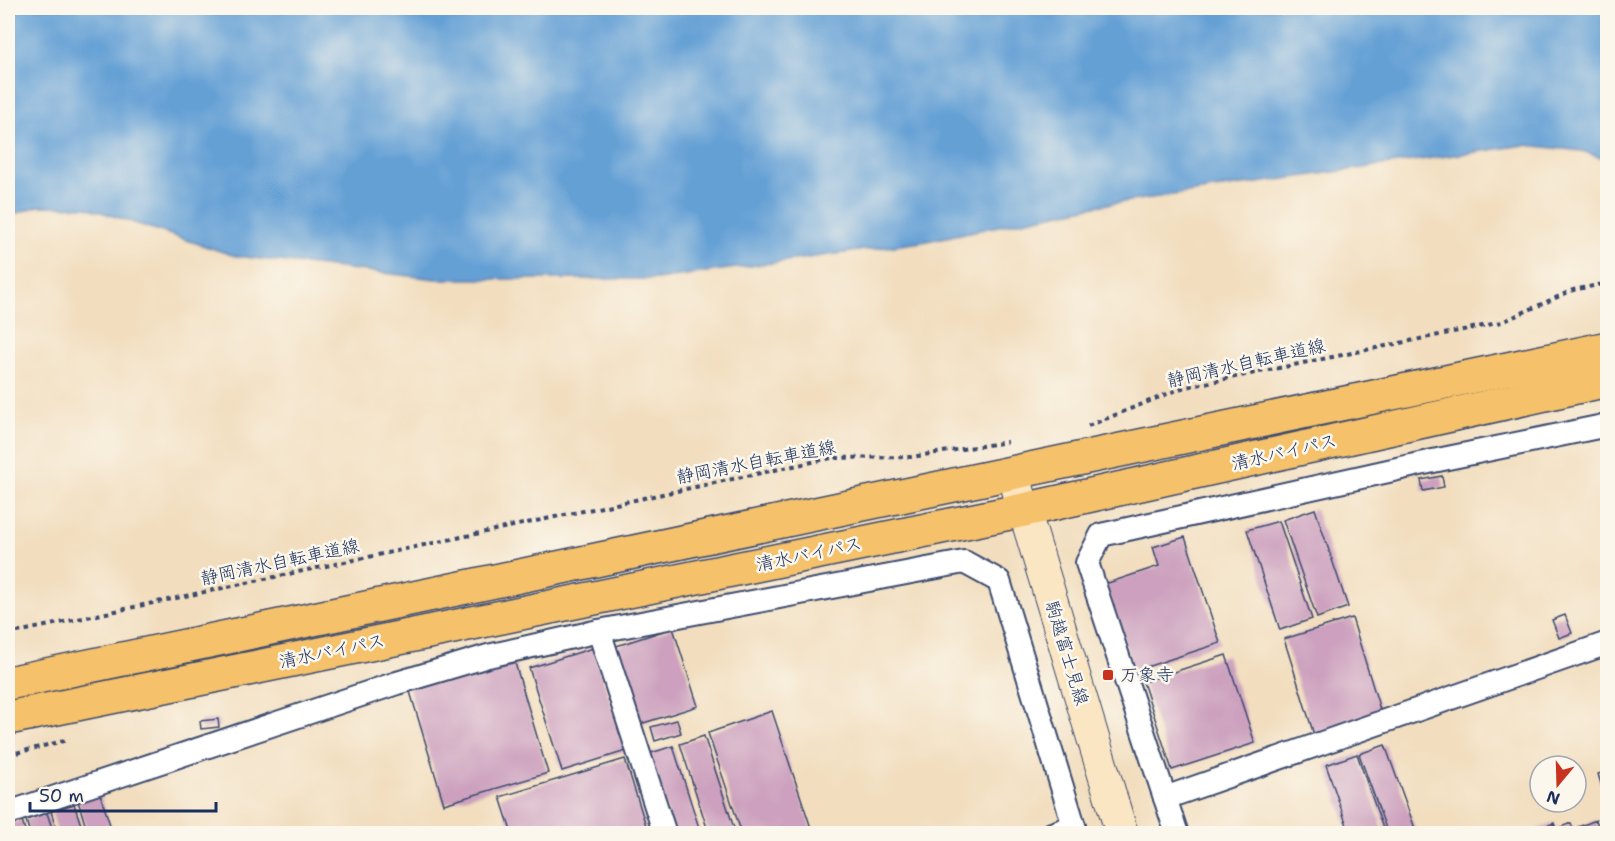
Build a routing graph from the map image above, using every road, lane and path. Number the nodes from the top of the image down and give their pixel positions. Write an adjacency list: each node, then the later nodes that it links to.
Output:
1 (1608, 283): 5 (path, 静岡清水自転車道線)
2 (1608, 348): 6 (highway, 清水バイパス)
3 (1608, 380): 7 (highway, 清水バイパス)
4 (1608, 425): 15 (street)
5 (1083, 428)
6 (1014, 457): 7 (main road, 駒越富士見線); 9 (path, 静岡清水自転車道線); 11 (highway, 清水バイパス)
7 (1024, 510): 12 (highway, 清水バイパス); 20 (main road, 駒越富士見線)
8 (598, 631): 16 (street); 17 (street); 18 (street)
9 (8, 634)
10 (1608, 643): 15 (street)
11 (8, 683)
12 (8, 718)
13 (67, 740): 14 (path)
14 (8, 755)
15 (1165, 798): 21 (street)
16 (8, 813)
17 (1074, 830): 19 (street)
18 (665, 834)
19 (1052, 834)
20 (1122, 834)
21 (1177, 834)

